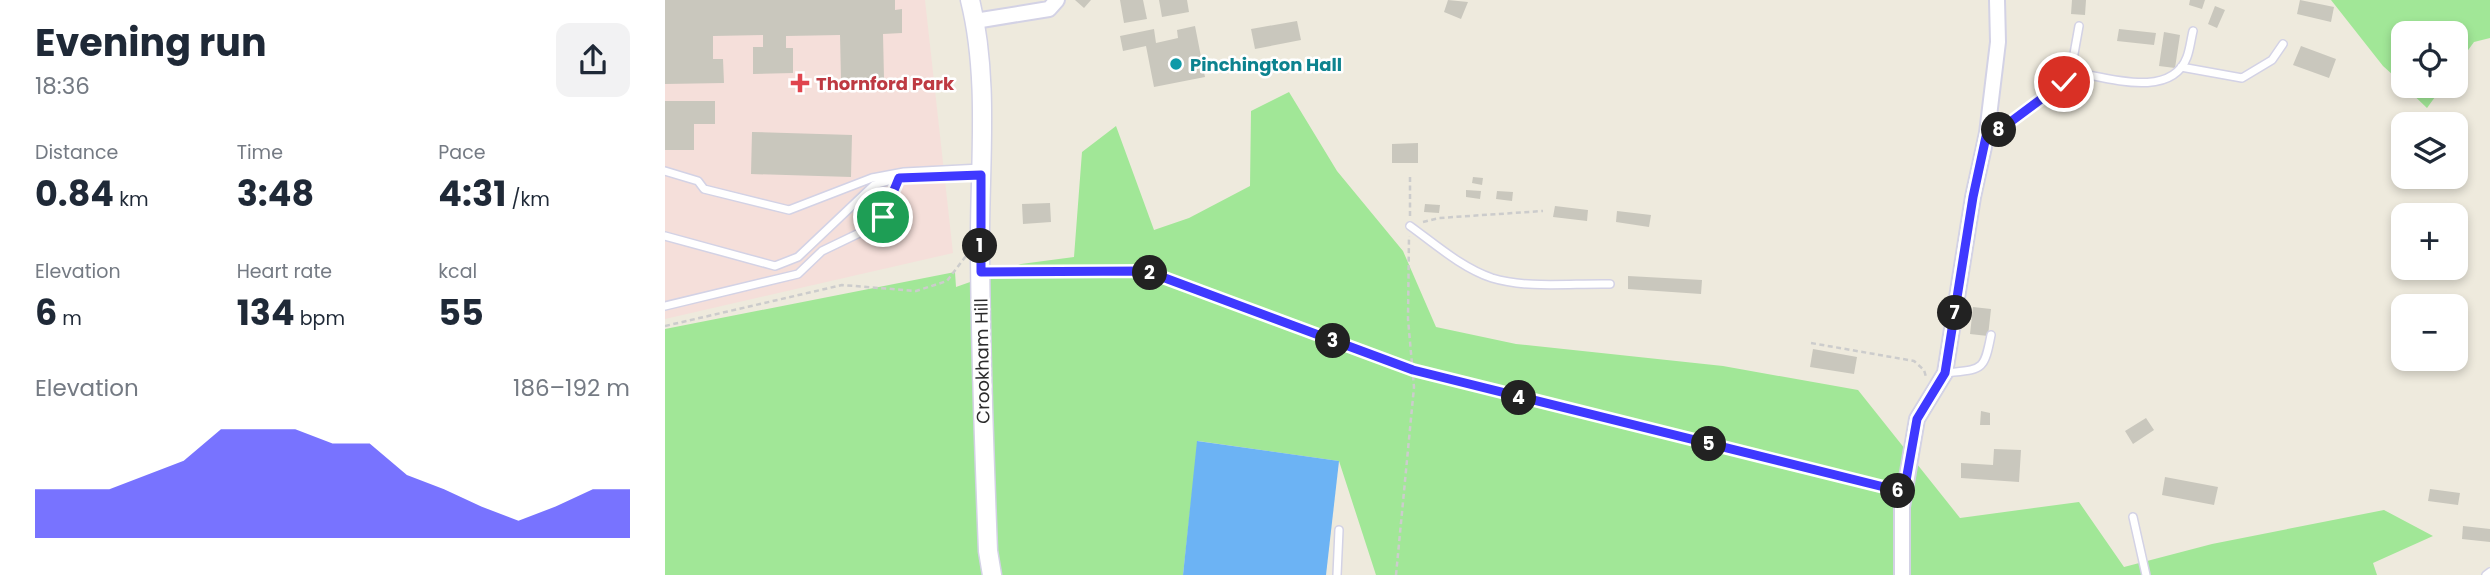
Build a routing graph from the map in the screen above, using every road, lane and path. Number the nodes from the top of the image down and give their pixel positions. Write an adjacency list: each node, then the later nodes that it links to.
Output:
1 (970, 0): 4 (street, Crookham Hill)
2 (1997, 0): 10 (street)
3 (1053, 4): 4 (street)
4 (975, 21): 12 (street, Crookham Hill)
5 (2079, 26): 9 (lane)
6 (2193, 30): 8 (lane)
7 (2283, 44): 8 (lane)
8 (2181, 67): 9 (lane)
9 (2073, 72): 10 (lane)
10 (1987, 132): 26 (street)
11 (665, 172): 13 (lane)
12 (981, 172): 13 (lane); 18 (street, Crookham Hill)
13 (901, 175): 17 (lane); 21 (lane)
14 (1410, 175): 16 (path)
15 (1543, 211): 16 (path)
16 (1409, 226): 20 (lane); 25 (path)
17 (665, 236)
18 (980, 237): 19 (street, Crookham Hill); 22 (path)
19 (981, 272): 25 (path); 31 (street, Crookham Hill)
20 (1610, 284)
21 (665, 306)
22 (665, 326)
23 (1991, 335): 26 (lane)
24 (1811, 344): 27 (path)
25 (1413, 370): 28 (path); 33 (path)
26 (1945, 373): 27 (street)
27 (1931, 400): 28 (street)
28 (1904, 492): 34 (street)
29 (2133, 517): 35 (lane)
30 (1339, 530): 32 (lane)
31 (992, 575)
32 (1337, 575)
33 (1396, 575)
34 (1902, 575)
35 (2146, 575)

